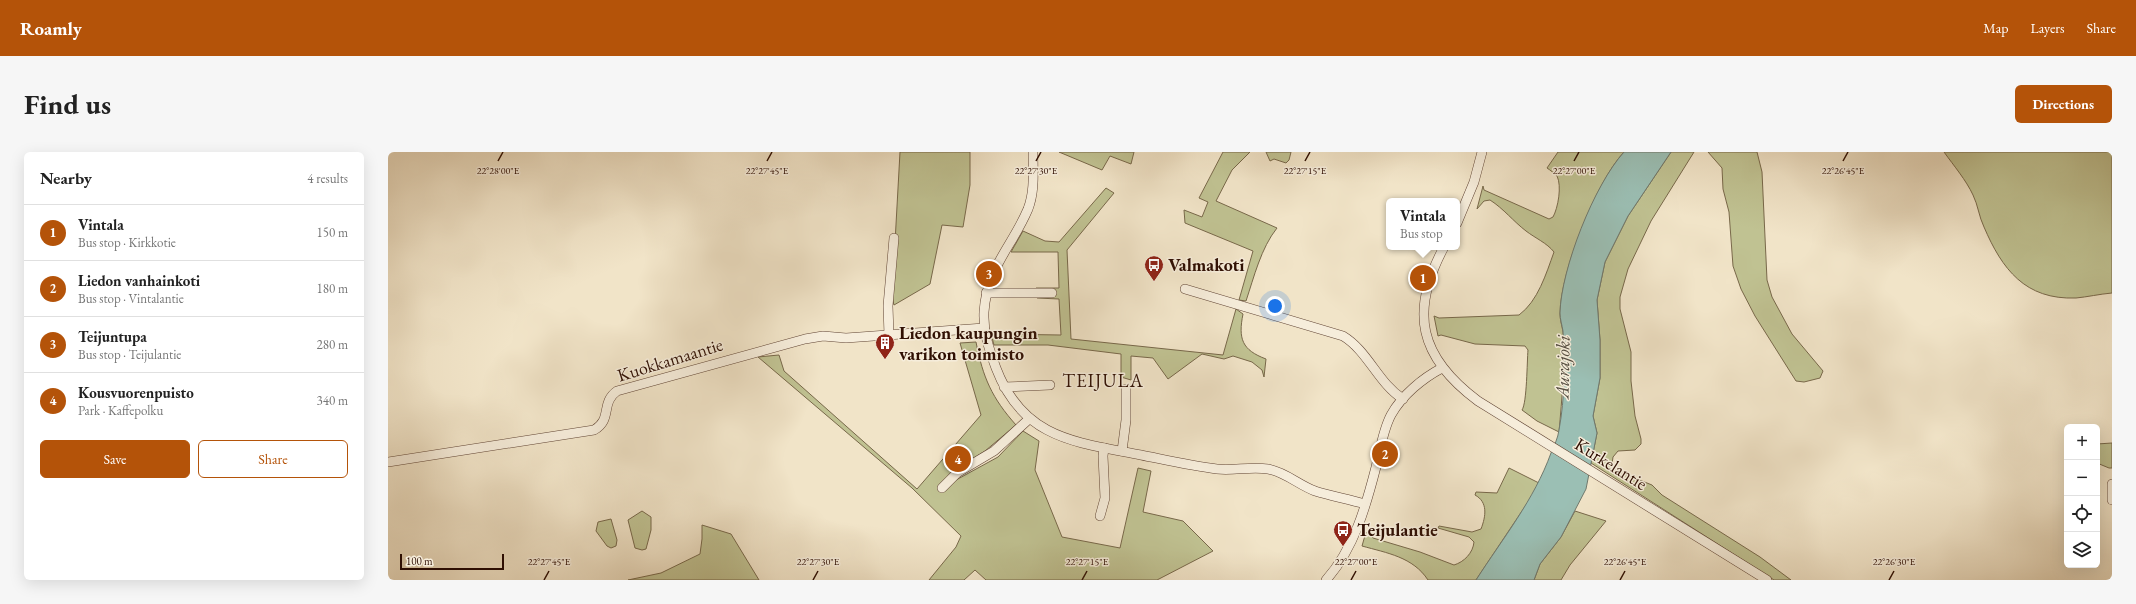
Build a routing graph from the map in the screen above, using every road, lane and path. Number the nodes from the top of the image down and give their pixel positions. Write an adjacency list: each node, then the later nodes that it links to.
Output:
1 (1033, 152): 7 (street)
2 (1482, 152): 3 (street)
3 (1460, 216)
4 (894, 238): 10 (street)
5 (1443, 250): 11 (street, Kurkelantie)
6 (1185, 289): 15 (street)
7 (986, 293): 8 (street); 9 (street)
8 (1052, 293)
9 (984, 328): 10 (street, Kuokkamaantie); 13 (street)
10 (889, 335): 19 (street, Kuokkamaantie)
11 (1442, 368): 15 (street); 26 (street, Kurkelantie)
12 (1050, 385): 13 (street)
13 (1004, 387): 16 (street)
14 (1126, 389): 18 (street)
15 (1403, 399): 23 (street)
16 (1026, 422): 17 (street); 21 (street)
17 (1104, 448): 18 (street); 24 (street)
18 (1122, 452): 23 (street)
19 (388, 462)
20 (2112, 484): 22 (street)
21 (942, 488)
22 (2112, 500)
23 (1365, 504): 25 (street)
24 (1100, 516)
25 (1326, 580)
26 (1767, 580)

